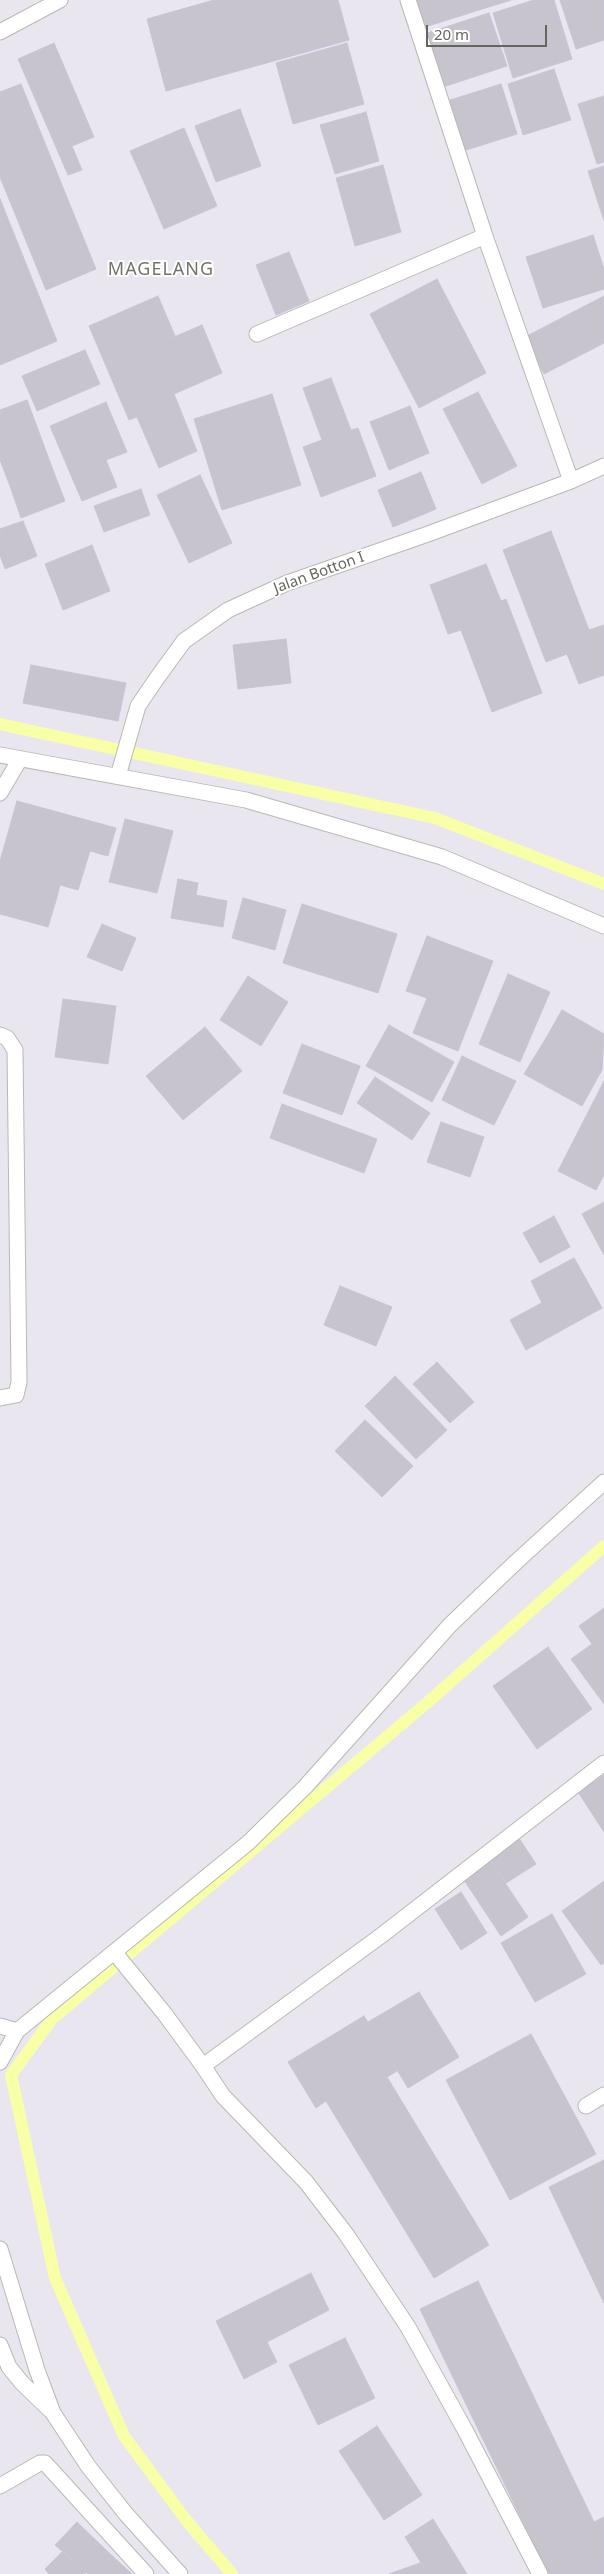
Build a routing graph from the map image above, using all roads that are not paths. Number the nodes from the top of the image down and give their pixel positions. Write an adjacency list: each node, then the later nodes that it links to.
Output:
1 (60, 0): 3 (street)
2 (408, 0): 4 (street)
3 (0, 32)
4 (485, 236): 5 (street); 7 (street)
5 (257, 334)
6 (604, 466): 7 (street, Jalan Botton I)
7 (571, 481): 10 (street, Jalan Botton I)
8 (0, 755): 9 (street)
9 (20, 759): 10 (street); 11 (street)
10 (118, 776): 12 (street)
11 (0, 793)
12 (604, 926)
13 (0, 1035): 14 (street)
14 (0, 1398)
15 (604, 1482): 17 (street)
16 (604, 1763): 21 (street)
17 (116, 1955): 19 (street); 21 (street)
18 (0, 2026): 19 (street)
19 (17, 2031): 20 (street)
20 (0, 2062)
21 (203, 2066): 30 (street)
22 (604, 2095): 23 (street)
23 (586, 2106)
24 (0, 2249): 26 (street)
25 (0, 2345): 26 (street)
26 (53, 2413): 29 (street)
27 (0, 2486): 28 (street)
28 (146, 2574)
29 (180, 2574)
30 (540, 2574)

